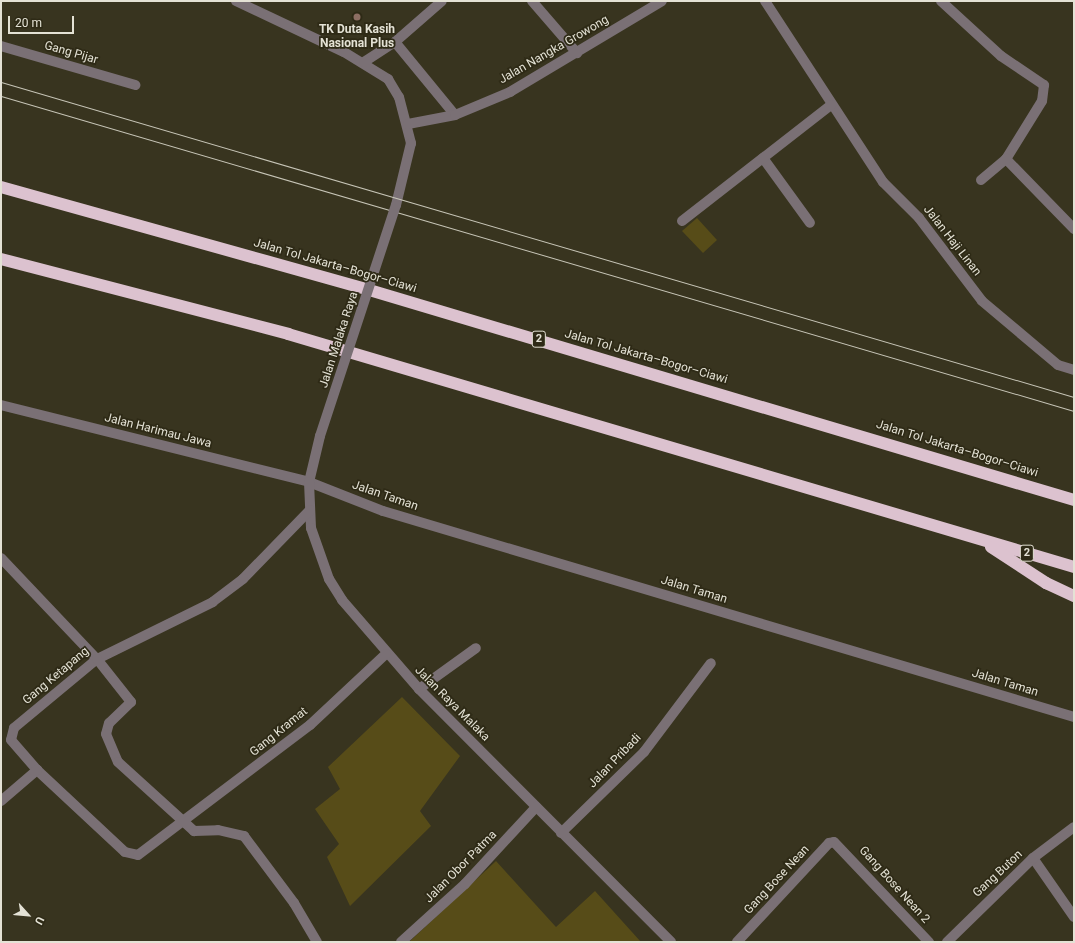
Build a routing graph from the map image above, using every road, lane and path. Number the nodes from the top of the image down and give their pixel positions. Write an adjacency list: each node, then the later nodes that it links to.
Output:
1 (236, 1): 10 (street)
2 (442, 1): 7 (street)
3 (532, 1): 9 (street)
4 (662, 1): 9 (street, Jalan Nangka Growong)
5 (765, 1): 12 (street, Jalan Haji Linan)
6 (941, 1): 16 (street)
7 (395, 42): 10 (street); 13 (street)
8 (1, 46): 11 (street, Gang Pijar)
9 (577, 53): 13 (street, Jalan Nangka Growong)
10 (364, 62): 14 (street)
11 (135, 85)
12 (831, 104): 15 (street); 23 (street, Jalan Haji Linan)
13 (455, 115): 14 (street, Jalan Nangka Growong)
14 (408, 124): 25 (street, Jalan Malaka Raya, bridge)
15 (763, 158): 19 (street); 20 (street)
16 (1006, 159): 17 (street); 21 (street)
17 (981, 180)
18 (1, 187): 27 (highway, Jalan Tol Jakarta–Bogor–Ciawi / 2)
19 (682, 222)
20 (810, 223)
21 (1074, 229)
22 (1, 259): 29 (highway, 2)
23 (1074, 370)
24 (1, 405): 26 (street, Jalan Harimau Jawa)
25 (320, 436): 26 (street, Jalan Raya Malaka)
26 (309, 482): 28 (street, Jalan Raya Malaka); 38 (street, Jalan Taman)
27 (1074, 500)
28 (310, 510): 34 (street, Jalan Raya Malaka); 35 (street, Gang Ketapang)
29 (980, 539): 31 (highway, 2); 32 (highway)
30 (1, 558): 35 (street)
31 (1074, 567)
32 (1074, 596)
33 (476, 648): 37 (street)
34 (386, 654): 37 (street, Jalan Raya Malaka); 42 (street, Gang Kramat)
35 (97, 658): 39 (street, Gang Ketapang); 42 (street)
36 (711, 663): 44 (street, Jalan Pribadi)
37 (419, 689): 41 (street, Jalan Raya Malaka)
38 (1074, 717)
39 (37, 770): 40 (street); 42 (street, Gang Ketapang)
40 (1, 801)
41 (536, 807): 44 (street, Jalan Raya Malaka); 49 (street, Jalan Obor Patma)
42 (180, 821): 48 (street)
43 (1074, 827): 46 (street)
44 (561, 833): 50 (street, Jalan Raya Malaka)
45 (840, 845): 51 (street, Gang Bose Nean); 52 (street, Gang Bose Nean 2)
46 (1033, 858): 47 (street, Gang Buton); 53 (street, Gang Buton)
47 (1074, 918)
48 (317, 942)
49 (401, 942)
50 (671, 942)
51 (737, 942)
52 (929, 942)
53 (947, 942)

